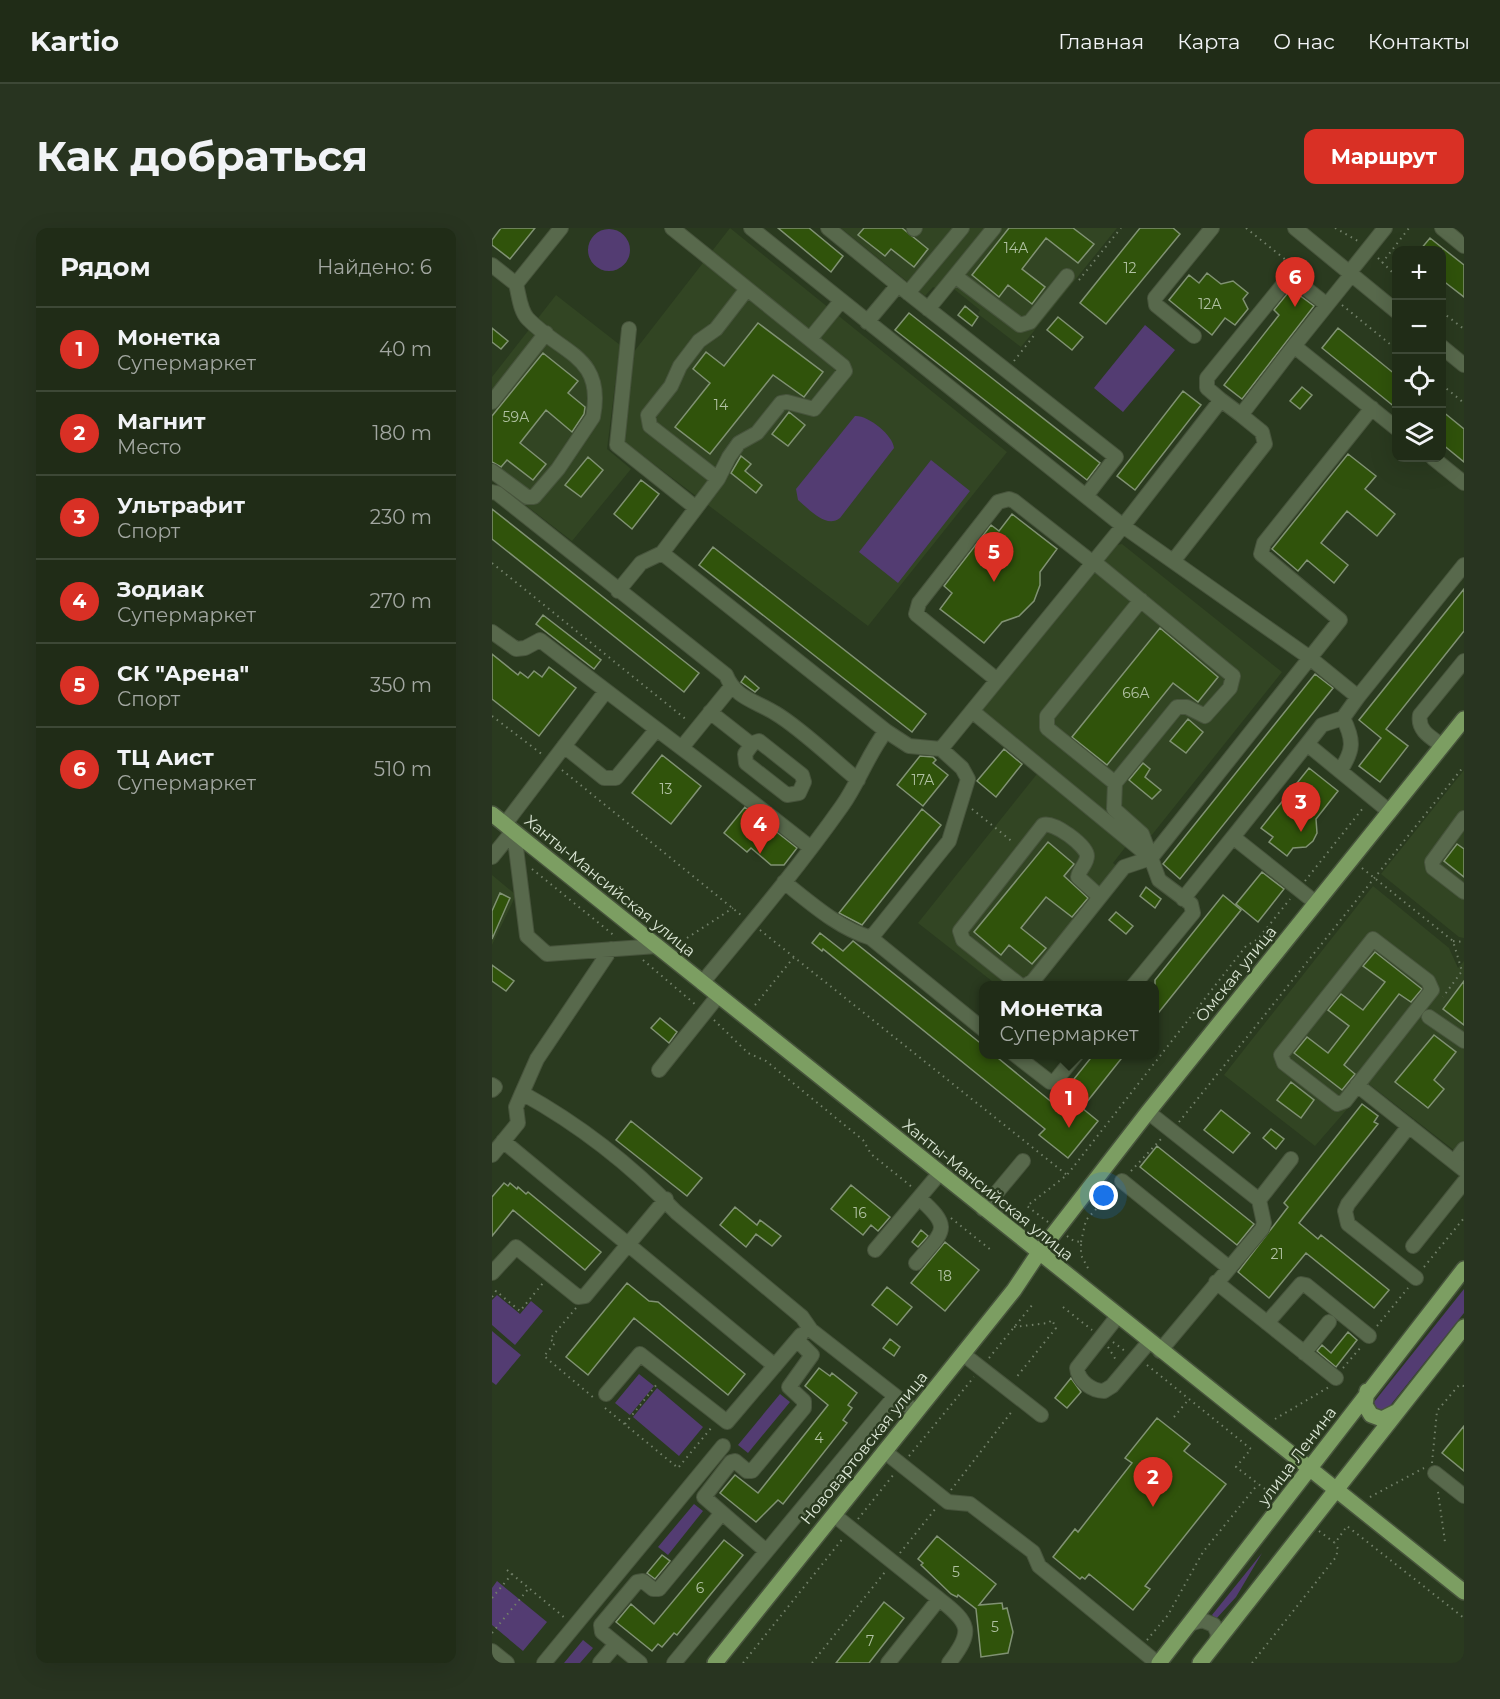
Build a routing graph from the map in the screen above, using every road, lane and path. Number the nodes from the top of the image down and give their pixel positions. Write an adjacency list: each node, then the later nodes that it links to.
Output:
1 (561, 228): 18 (street)
2 (672, 228): 19 (street)
3 (752, 228): 21 (street)
4 (962, 228): 20 (street)
5 (994, 228): 16 (street)
6 (1212, 228): 30 (street)
7 (1294, 228): 15 (street)
8 (1385, 228): 15 (street)
9 (1409, 228): 13 (path)
10 (1442, 228): 12 (street)
11 (834, 230): 20 (street)
12 (1464, 246)
13 (1382, 263)
14 (492, 265): 18 (street)
15 (1350, 274): 22 (street); 23 (street)
16 (955, 276): 17 (street); 24 (street)
17 (1067, 276)
18 (516, 284): 29 (street)
19 (747, 289): 31 (street); 44 (street)
20 (903, 289): 24 (street); 26 (street)
21 (841, 301): 26 (street); 31 (street)
22 (1327, 305): 32 (street); 36 (street)
23 (1392, 308)
24 (928, 309): 47 (street)
25 (1446, 315): 28 (path)
26 (867, 322): 47 (street)
27 (629, 329): 48 (street)
28 (1464, 329)
29 (546, 333): 37 (street); 43 (street)
30 (1194, 336)
31 (810, 339): 44 (street)
32 (1294, 346): 39 (street); 40 (street)
33 (1446, 350): 34 (street)
34 (1464, 365)
35 (1446, 388): 38 (path)
36 (1221, 400): 40 (street); 49 (street)
37 (492, 402)
38 (1464, 403)
39 (1372, 408): 41 (street); 58 (street)
40 (1241, 415): 51 (street)
41 (1392, 425)
42 (1438, 462): 45 (street)
43 (492, 471)
44 (718, 479): 48 (street)
45 (1464, 483)
46 (492, 492): 55 (street)
47 (1086, 496): 49 (street)
48 (696, 508): 50 (street)
49 (1123, 526): 51 (street); 52 (street)
50 (662, 553): 55 (street); 71 (street)
51 (1174, 560): 58 (street)
52 (1093, 562): 56 (street); 60 (street); 60 (street)
53 (492, 563): 69 (path)
54 (1464, 565): 63 (street)
55 (618, 591): 61 (street)
56 (1141, 600): 82 (street); 82 (street)
57 (492, 632): 62 (street)
58 (1310, 658): 63 (street); 95 (street)
59 (1464, 661): 75 (street)
60 (997, 680): 64 (street)
61 (730, 687): 65 (street); 81 (street)
62 (606, 691): 70 (street); 76 (street)
63 (1358, 698): 67 (street)
64 (972, 711): 77 (street); 95 (street)
65 (710, 712): 69 (street); 72 (street)
66 (492, 716): 78 (path)
67 (1343, 717): 73 (street); 80 (street)
68 (1464, 719): 75 (main road, Омская улица)
69 (697, 729): 74 (street)
70 (656, 730): 74 (street); 76 (street)
71 (886, 731): 77 (street); 81 (street)
72 (752, 744)
73 (1307, 744): 80 (street); 89 (street)
74 (683, 746): 91 (street)
75 (1443, 746): 85 (main road, Омская улица)
76 (564, 747): 78 (street)
77 (941, 749): 84 (street)
78 (552, 762): 88 (street); 104 (path)
79 (1464, 766): 97 (path)
80 (1340, 771): 83 (street)
81 (858, 780): 91 (street)
82 (1115, 783): 95 (street)
83 (1372, 797): 85 (street); 90 (path)
84 (962, 800): 92 (path); 107 (street)
85 (1390, 812): 96 (main road, Омская улица)
86 (492, 814): 88 (main road, Ханты-Мансийская улица)
87 (1464, 818): 100 (street)
88 (511, 829): 93 (street); 94 (street); 110 (main road, Ханты-Мансийская улица)
89 (1233, 837): 99 (street); 102 (street)
90 (1333, 845): 96 (path); 99 (path)
91 (811, 848): 98 (street)
92 (1023, 851): 101 (street); 114 (street)
93 (516, 856): 111 (path); 112 (street)
94 (492, 857)
95 (1151, 858): 101 (street); 102 (street)
96 (1351, 859): 97 (path); 103 (main road, Омская улица)
97 (1375, 878): 108 (path); 136 (path)
98 (784, 882): 105 (street); 107 (street)
99 (1298, 890): 103 (street); 127 (path)
100 (1464, 892)
101 (1100, 897): 115 (street)
102 (1183, 898): 116 (street)
103 (1316, 903): 134 (main road, Омская улица)
104 (733, 908): 105 (path); 106 (path)
105 (751, 923): 113 (path); 117 (street)
106 (687, 938)
107 (871, 938): 123 (street)
108 (1453, 942): 109 (path); 119 (path)
109 (1464, 942)
110 (657, 946): 111 (street); 117 (main road, Ханты-Мансийская улица)
111 (630, 948): 112 (street); 121 (path)
112 (611, 949): 133 (street)
113 (794, 957): 120 (path); 144 (path)
114 (1016, 981)
115 (1033, 981)
116 (1137, 981)
117 (702, 983): 118 (main road, Ханты-Мансийская улица)
118 (718, 996): 121 (street); 143 (main road, Ханты-Мансийская улица)
119 (1442, 998)
120 (755, 1005)
121 (705, 1013): 125 (path); 131 (street)
122 (1429, 1017): 126 (street)
123 (979, 1026)
124 (736, 1030): 125 (path)
125 (732, 1035): 147 (path)
126 (1464, 1041)
127 (1159, 1057)
128 (1020, 1059): 129 (street)
129 (1073, 1059)
130 (1158, 1059): 144 (path)
131 (659, 1070)
132 (1358, 1085): 132 (street); 135 (street)
133 (522, 1093): 137 (street); 148 (street)
134 (1148, 1112): 136 (street); 159 (main road, Омская улица)
135 (1409, 1126): 142 (street); 165 (street)
136 (1170, 1130): 145 (path); 149 (street)
137 (504, 1141): 139 (street); 155 (street)
138 (1464, 1149): 142 (street)
139 (492, 1155)
140 (1291, 1159): 149 (street)
141 (1023, 1161): 151 (street)
142 (1459, 1166)
143 (939, 1174): 147 (street); 151 (main road, Ханты-Мансийская улица)
144 (1067, 1175): 150 (path)
145 (1122, 1181): 154 (path); 161 (street)
146 (1464, 1182): 156 (street)
147 (920, 1197): 157 (street); 160 (street)
148 (666, 1200): 155 (street); 174 (street)
149 (1259, 1200): 161 (street)
150 (1027, 1206)
151 (983, 1209): 159 (main road, Ханты-Мансийская улица)
152 (948, 1216): 158 (path)
153 (1464, 1218): 165 (path)
154 (1081, 1242)
155 (628, 1245): 168 (street); 184 (street)
156 (1413, 1246)
157 (875, 1250)
158 (991, 1250)
159 (1038, 1254): 171 (main road, Ханты-Мансийская улица); 182 (main road, Нововартовская улица)
160 (916, 1263)
161 (1228, 1267): 166 (street)
162 (1464, 1269): 190 (main road, улица Ленина)
163 (492, 1273): 164 (street)
164 (551, 1274): 167 (path); 168 (street)
165 (1416, 1278): 177 (path)
166 (1216, 1282): 173 (street); 180 (street)
167 (493, 1295)
168 (582, 1298): 201 (path)
169 (1033, 1304): 175 (path)
170 (1063, 1307): 178 (path)
171 (1117, 1317): 178 (street); 180 (main road, Ханты-Мансийская улица)
172 (1329, 1322): 181 (street)
173 (1267, 1323): 177 (street); 181 (street)
174 (808, 1327): 179 (street); 193 (street)
175 (1014, 1327): 185 (path); 191 (path)
176 (1464, 1327): 195 (main road)
177 (1369, 1336): 188 (path)
178 (1102, 1337): 183 (path); 187 (path); 187 (street)
179 (797, 1340): 184 (street); 213 (street)
180 (1154, 1346): 183 (street); 205 (main road, Ханты-Мансийская улица)
181 (1304, 1353): 188 (street)
182 (963, 1354): 185 (street); 196 (main road, Нововартовская улица)
183 (1136, 1358): 187 (street); 194 (path)
184 (775, 1366): 199 (street)
185 (981, 1368): 191 (street); 204 (path)
186 (666, 1374): 192 (street); 199 (street); 201 (path)
187 (1120, 1375)
188 (1336, 1378): 200 (path)
189 (1464, 1386): 206 (path)
190 (1368, 1391): 195 (main road); 205 (main road, улица Ленина)
191 (1012, 1393): 197 (street); 211 (path)
192 (606, 1394)
193 (895, 1396): 196 (street); 219 (street)
194 (1189, 1399): 198 (path); 207 (path)
195 (1397, 1411): 208 (main road)
196 (916, 1412): 203 (main road, Нововартовская улица)
197 (1041, 1415)
198 (1174, 1417)
199 (719, 1418): 201 (path)
200 (1275, 1419)
201 (625, 1424)
202 (723, 1446): 229 (street)
203 (884, 1451): 204 (street); 214 (main road, Нововартовская улица)
204 (901, 1465): 211 (street); 216 (path)
205 (1310, 1469): 208 (main road, Ханты-Мансийская улица); 212 (main road, улица Ленина)
206 (1432, 1469): 209 (street); 210 (path); 217 (path)
207 (1258, 1484): 212 (path); 233 (path)
208 (1336, 1489): 215 (main road); 224 (main road, Ханты-Мансийская улица)
209 (1464, 1496)
210 (1370, 1497)
211 (944, 1499): 220 (path); 233 (street)
212 (1284, 1504): 228 (main road, улица Ленина)
213 (721, 1514): 219 (street); 232 (street)
214 (834, 1515): 216 (street); 240 (main road, Нововартовская улица)
215 (1310, 1523): 218 (path); 231 (main road)
216 (850, 1529): 220 (street); 241 (path)
217 (1444, 1542)
218 (1335, 1543): 227 (path); 247 (path)
219 (766, 1551): 239 (street)
220 (893, 1562): 226 (street); 242 (path)
221 (507, 1570): 222 (path)
222 (512, 1574): 223 (path); 225 (path)
223 (529, 1588): 229 (path); 230 (path)
224 (1464, 1592)
225 (492, 1598)
226 (939, 1599): 243 (street); 244 (street)
227 (1464, 1618)
228 (1190, 1624): 231 (street); 245 (main road, улица Ленина)
229 (574, 1626): 236 (street)
230 (492, 1633)
231 (1216, 1643): 246 (main road)
232 (616, 1644): 237 (street); 238 (street)
233 (1140, 1649): 245 (street)
234 (492, 1650): 235 (street)
235 (507, 1663)
236 (544, 1663)
237 (600, 1663)
238 (640, 1663)
239 (674, 1663)
240 (715, 1663)
241 (742, 1663)
242 (812, 1663)
243 (888, 1663)
244 (949, 1663)
245 (1158, 1663)
246 (1200, 1663)
247 (1252, 1663)

